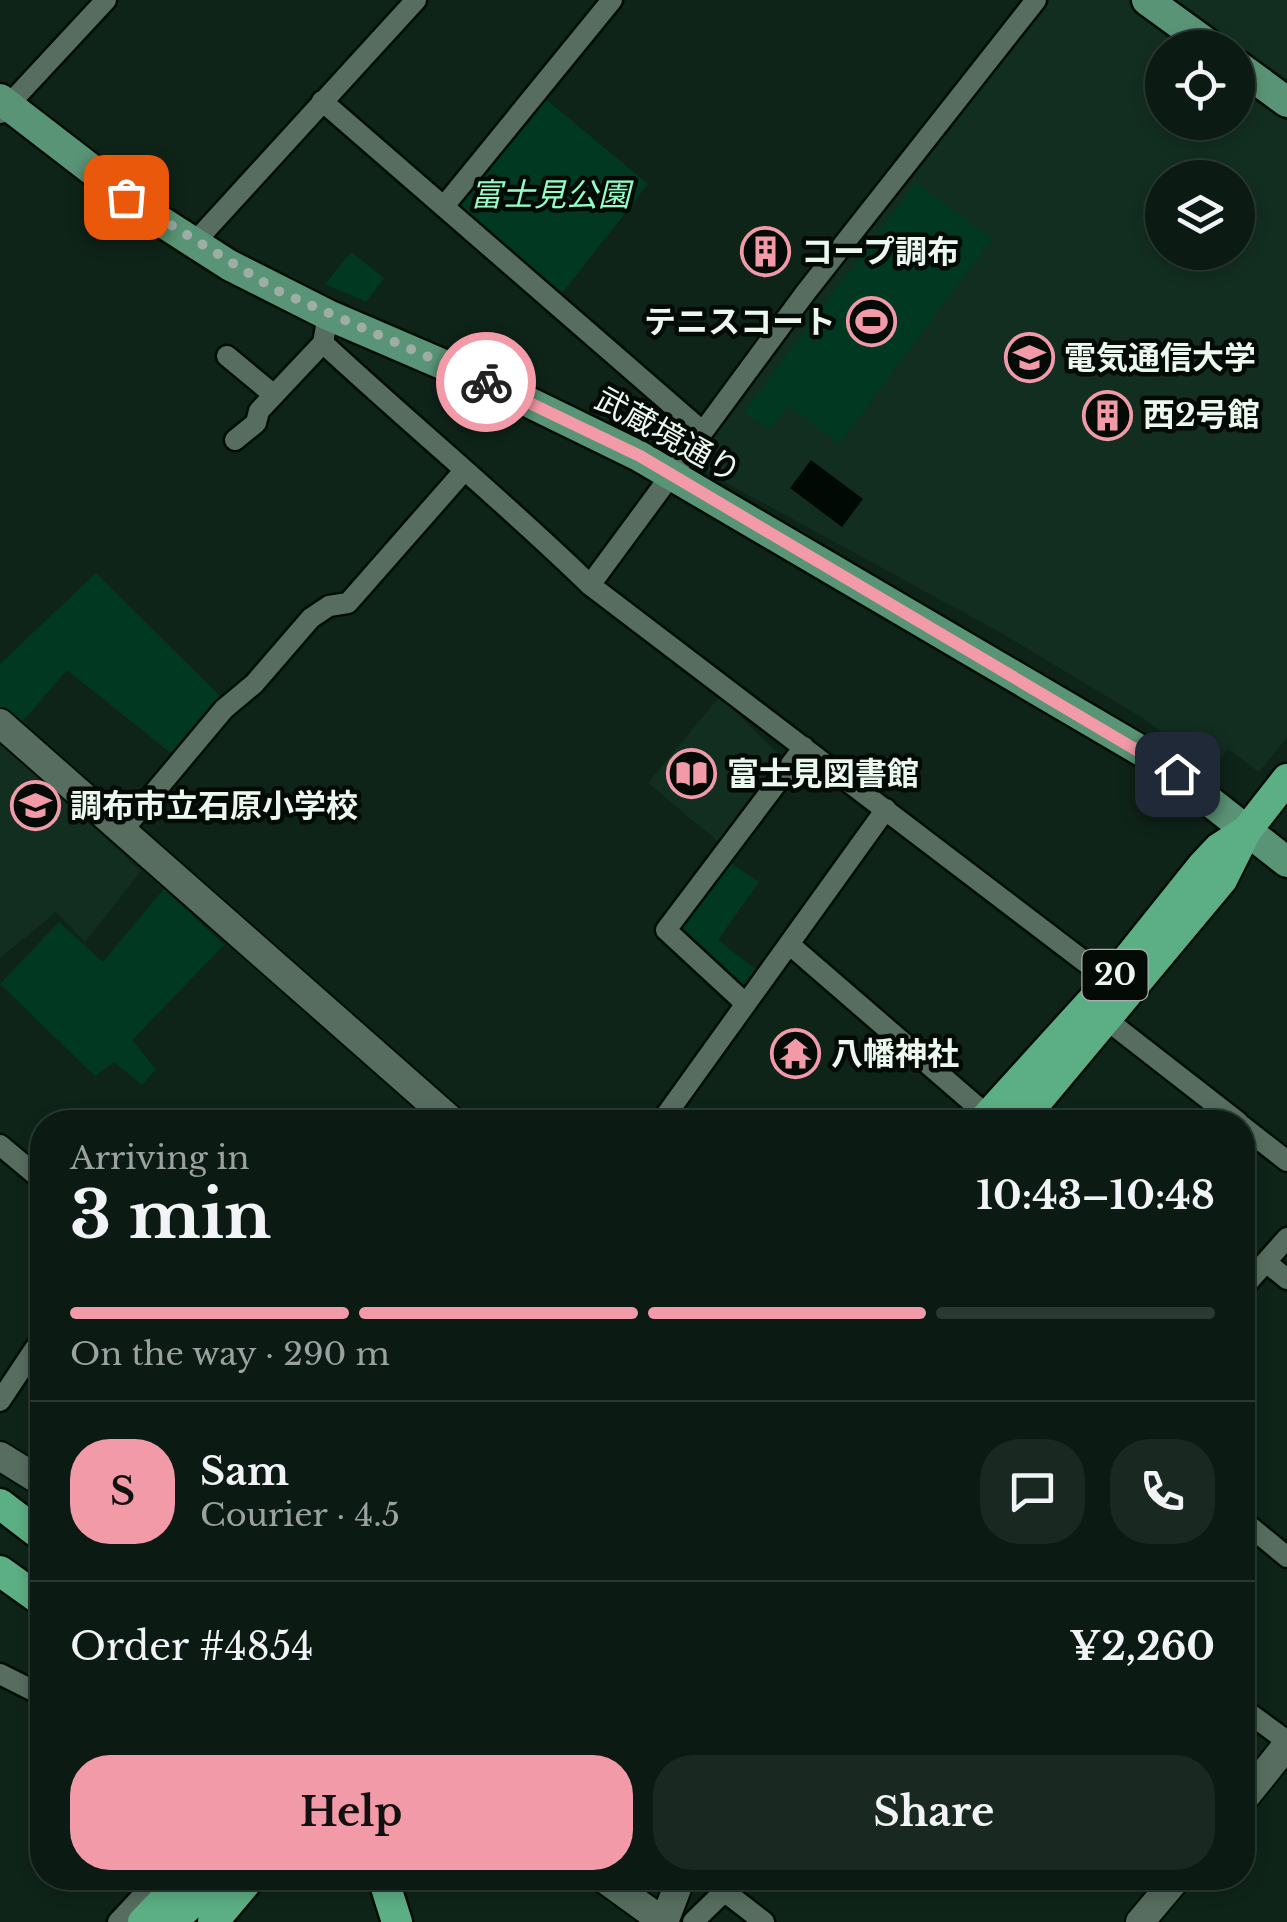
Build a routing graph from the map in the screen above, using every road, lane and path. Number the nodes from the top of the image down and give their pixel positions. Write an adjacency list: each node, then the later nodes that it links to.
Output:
1 (106, 0): 10 (street)
2 (416, 0): 8 (street)
3 (612, 0): 11 (street)
4 (1036, 0): 16 (street)
5 (1147, 0): 6 (main road)
6 (1188, 30)
7 (1255, 78): 9 (main road)
8 (322, 100): 11 (street); 12 (street)
9 (1287, 102)
10 (3, 106): 12 (main road, 武蔵境通り)
11 (445, 205): 16 (street)
12 (194, 243): 13 (main road, 武蔵境通り)
13 (326, 329): 15 (street); 18 (street); 19 (main road, 武蔵境通り)
14 (227, 356): 15 (street)
15 (274, 395): 17 (street)
16 (702, 432): 19 (street)
17 (235, 440)
18 (464, 472): 20 (street); 26 (street)
19 (672, 474): 20 (street); 25 (main road, 武蔵境通り)
20 (590, 585): 22 (street)
21 (0, 723): 26 (street)
22 (804, 747): 24 (street); 30 (street)
23 (1287, 779): 25 (highway, 20)
24 (886, 809): 28 (street); 29 (street)
25 (1247, 830): 27 (main road, 武蔵境通り); 29 (highway, 20); 31 (highway, 20)
26 (122, 831): 32 (street)
27 (1287, 862)
28 (789, 944): 30 (street); 34 (street)
29 (1110, 981): 35 (highway, 20)
30 (746, 1004): 33 (street)
31 (1107, 1020): 36 (highway, 20); 37 (street)
32 (440, 1110)
33 (670, 1110)
34 (974, 1110)
35 (994, 1110)
36 (1030, 1110)
37 (1222, 1110)
38 (1255, 1136): 40 (street)
39 (0, 1145): 41 (street)
40 (1287, 1161)
41 (30, 1170)
42 (1287, 1238): 43 (street)
43 (1266, 1262): 44 (street); 45 (street)
44 (1255, 1274)
45 (1287, 1279)
46 (30, 1356): 47 (street)
47 (0, 1401)
48 (0, 1456): 49 (street)
49 (30, 1475)
50 (0, 1504): 52 (highway)
51 (0, 1521): 54 (highway)
52 (30, 1527)
53 (1255, 1531): 55 (street)
54 (30, 1540)
55 (1287, 1557)
56 (0, 1572): 57 (highway)
57 (30, 1593)
58 (0, 1674): 59 (street)
59 (30, 1689)
60 (1255, 1718): 61 (street)
61 (1287, 1742): 62 (street)
62 (1255, 1784)
63 (147, 1890): 75 (street)
64 (174, 1890): 76 (highway)
65 (205, 1890): 77 (highway)
66 (234, 1890): 78 (highway)
67 (237, 1890): 79 (highway)
68 (387, 1890): 80 (highway)
69 (405, 1890): 81 (highway)
70 (620, 1890): 82 (street)
71 (676, 1890): 82 (street)
72 (725, 1890): 83 (street)
73 (736, 1890): 84 (street)
74 (1167, 1890): 85 (street)
75 (118, 1922)
76 (143, 1922)
77 (172, 1922)
78 (198, 1922)
79 (212, 1922)
80 (397, 1922)
81 (414, 1922)
82 (664, 1922)
83 (693, 1922)
84 (764, 1922)
85 (1140, 1922)

